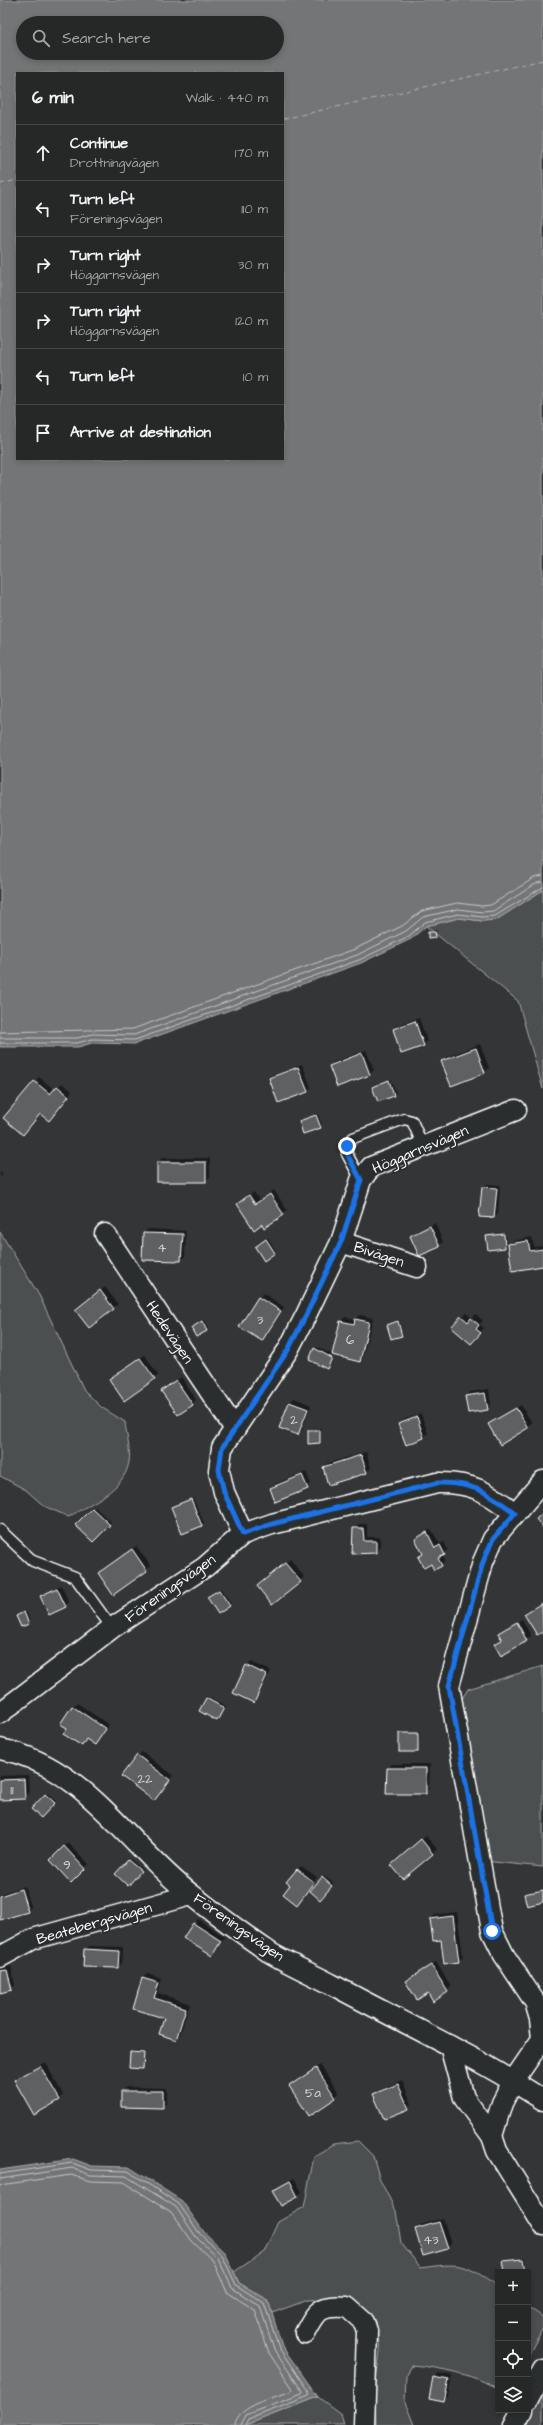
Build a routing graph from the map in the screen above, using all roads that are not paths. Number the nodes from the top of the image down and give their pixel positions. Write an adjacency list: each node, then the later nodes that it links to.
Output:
1 (516, 1110): 2 (street, Höggarnsvägen)
2 (423, 1146): 3 (street, Höggarnsvägen); 3 (lane)
3 (361, 1180): 5 (street, Höggarnsvägen)
4 (105, 1234): 7 (street, Hedevägen)
5 (341, 1242): 6 (street, Bivägen); 7 (street, Höggarnsvägen)
6 (417, 1267)
7 (235, 1429): 11 (street, Höggarnsvägen)
8 (543, 1481): 9 (street)
9 (515, 1513): 11 (street, Föreningsvägen); 18 (street)
10 (0, 1530): 12 (lane)
11 (243, 1534): 12 (street, Föreningsvägen)
12 (112, 1628): 13 (street, Föreningsvägen)
13 (0, 1712)
14 (0, 1749): 15 (street, Föreningsvägen)
15 (191, 1895): 16 (street, Beatebergsvägen); 17 (street, Föreningsvägen)
16 (0, 1956)
17 (450, 2046): 18 (street, Föreningsvägen); 20 (street)
18 (514, 2080): 19 (street, Föreningsvägen); 20 (street)
19 (543, 2100)
20 (492, 2136): 21 (street)
21 (543, 2225)
22 (305, 2333): 26 (street)
23 (543, 2370): 24 (street)
24 (531, 2393)
25 (520, 2413): 27 (street)
26 (364, 2425)
27 (514, 2425)

